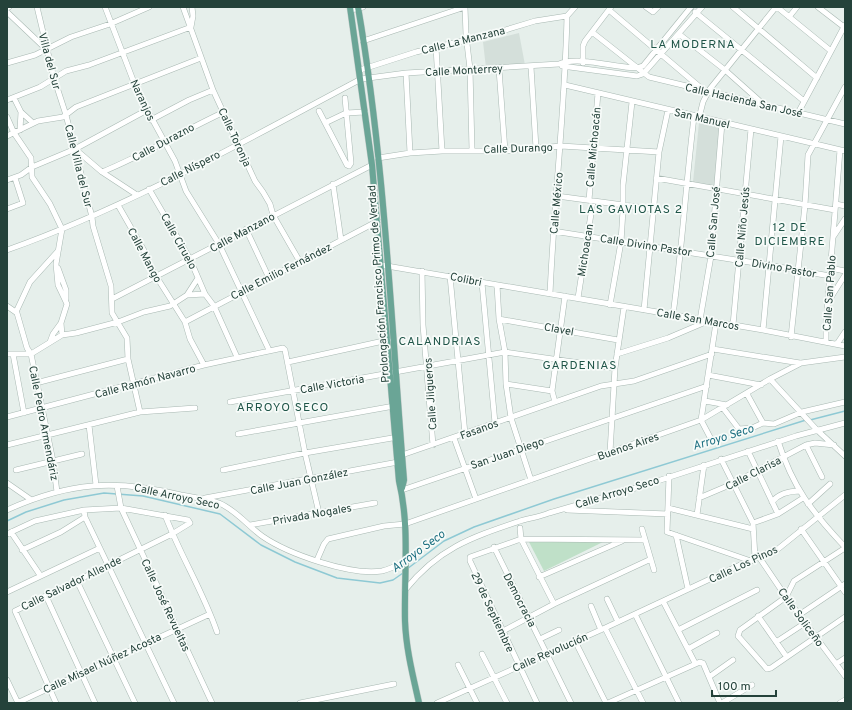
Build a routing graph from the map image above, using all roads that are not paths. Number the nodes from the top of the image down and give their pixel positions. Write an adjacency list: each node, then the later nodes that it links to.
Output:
1 (37, 7): 33 (street, Villa del Sur)
2 (105, 7): 23 (street, Naranjos)
3 (149, 7): 23 (street)
4 (183, 7): 25 (street, Calle Toronja)
5 (192, 7): 25 (street)
6 (360, 7): 18 (street); 30 (main road, Prolongación Francisco Primo de Verdad)
7 (465, 7): 29 (street); 30 (street)
8 (575, 7): 21 (street)
9 (646, 7): 10 (street)
10 (658, 7)
11 (702, 7): 20 (street)
12 (732, 7): 26 (street)
13 (777, 7): 22 (street); 26 (street)
14 (797, 7): 22 (street)
15 (818, 7): 24 (street)
16 (610, 8): 27 (street); 34 (street)
17 (691, 8): 20 (street); 34 (street)
18 (350, 9): 50 (main road, Prolongación Francisco Primo de Verdad)
19 (7, 12): 33 (street)
20 (696, 13): 28 (street); 32 (street)
21 (567, 16): 29 (street, Calle La Manzana); 39 (street, Calle México)
22 (789, 17): 35 (street)
23 (110, 24): 33 (street); 36 (street, Naranjos)
24 (844, 26): 35 (street)
25 (191, 27): 36 (street); 38 (street, Calle Toronja)
26 (759, 28): 32 (street); 57 (street)
27 (592, 32): 40 (street); 48 (street, Calle Hacienda San José)
28 (679, 34): 37 (street); 51 (street)
29 (467, 40): 31 (street, Calle La Manzana); 49 (street)
30 (363, 41): 45 (main road, Prolongación Francisco Primo de Verdad)
31 (436, 47): 45 (street, Calle La Manzana); 52 (street)
32 (742, 49): 51 (street); 71 (street)
33 (46, 50): 41 (street); 55 (street, Villa del Sur)
34 (657, 50): 37 (street); 48 (street)
35 (831, 51): 57 (street)
36 (122, 53): 55 (street); 59 (street, Naranjos)
37 (662, 54): 54 (street); 62 (street)
38 (202, 58): 59 (street); 63 (street, Calle Toronja)
39 (566, 61): 40 (street); 42 (street, Calle Monterrey); 44 (street, Calle México)
40 (582, 61): 47 (street); 48 (street)
41 (7, 63)
42 (559, 64): 43 (street, Calle Monterrey); 44 (street, Calle Monterrey)
43 (531, 67): 46 (street, Calle Monterrey); 100 (street)
44 (566, 67): 47 (street, Calle Hacienda San José); 60 (street, Calle México)
45 (367, 68): 50 (street, Calle La Manzana); 56 (main road, Prolongación Francisco Primo de Verdad)
46 (499, 68): 49 (street, Calle Monterrey); 106 (street)
47 (583, 68): 54 (street, Calle Hacienda San José)
48 (636, 68): 54 (street, Calle Hacienda San José)
49 (470, 69): 52 (street, Calle Monterrey); 103 (street)
50 (360, 70): 58 (main road, Prolongación Francisco Primo de Verdad)
51 (725, 70): 64 (street); 72 (street)
52 (438, 72): 53 (street, Calle Monterrey); 105 (street)
53 (406, 73): 56 (street, Calle Monterrey); 108 (street)
54 (643, 74): 62 (street, Calle Hacienda San José)
55 (54, 78): 67 (street); 81 (street, Villa del Sur)
56 (369, 78): 58 (street, Calle Níspero); 109 (main road, Prolongación Francisco Primo de Verdad)
57 (817, 78): 71 (street)
58 (361, 79): 78 (main road, Prolongación Francisco Primo de Verdad); 97 (street, Calle Níspero)
59 (134, 83): 73 (street, Naranjos); 81 (street)
60 (565, 85): 65 (street, San Manuel); 98 (street, Calle México)
61 (845, 87): 66 (street)
62 (702, 89): 64 (street, Calle Hacienda San José)
63 (213, 90): 77 (street, Calle Toronja); 84 (street)
64 (709, 90): 72 (street, Calle Hacienda San José); 83 (street)
65 (598, 93): 70 (street, San Manuel); 99 (street, Calle Michoacán)
66 (843, 95): 85 (street)
67 (14, 98): 69 (street); 76 (street)
68 (345, 98): 79 (street)
69 (7, 100)
70 (632, 102): 74 (street, San Manuel); 102 (street)
71 (804, 102): 80 (street)
72 (763, 104): 80 (street, Calle Hacienda San José)
73 (147, 110): 84 (street, Naranjos); 101 (street)
74 (668, 110): 83 (street, San Manuel); 107 (street)
75 (319, 111): 87 (street)
76 (21, 112): 86 (street); 90 (street)
77 (224, 112): 95 (street, Calle Durazno); 97 (street, Calle Toronja)
78 (365, 112): 79 (street); 110 (main road, Prolongación Francisco Primo de Verdad)
79 (346, 113): 87 (street); 87 (street)
80 (798, 113): 85 (street, Calle Hacienda San José)
81 (66, 115): 86 (street); 101 (street, Calle Villa del Sur)
82 (7, 117): 92 (street)
83 (697, 117): 88 (street, San Manuel); 117 (street)
84 (152, 120): 95 (street, Naranjos)
85 (828, 120): 89 (street, Calle Hacienda San José); 96 (street)
86 (33, 123): 90 (street)
87 (325, 123)
88 (722, 123): 91 (street, San Manuel); 120 (street, Calle San José)
89 (845, 124)
90 (20, 130): 92 (street)
91 (751, 130): 94 (street, San Manuel); 121 (street, Calle Niño Jesús)
92 (14, 133): 93 (street); 111 (street)
93 (7, 136)
94 (781, 136): 96 (street, San Manuel); 124 (street)
95 (164, 142): 112 (street, Calle Durazno); 113 (street, Naranjos)
96 (813, 143): 104 (street, San Manuel); 128 (street)
97 (238, 144): 113 (street, Calle Níspero); 133 (street, Calle Toronja)
98 (561, 146): 99 (street, Calle Durango); 100 (street, Calle Durango); 123 (street, Calle México)
99 (592, 147): 102 (street, Calle Durango); 125 (street, Calle Michoacán)
100 (536, 148): 106 (street, Calle Durango)
101 (75, 149): 111 (street); 112 (street); 134 (street, Calle Villa del Sur)
102 (626, 149): 107 (street, Calle Durango); 126 (street)
103 (472, 150): 105 (street, Calle Durango); 106 (street, Calle Durango)
104 (842, 150): 130 (street, Calle San Pablo)
105 (442, 151): 108 (street, Calle Durango)
106 (505, 151)
107 (659, 152): 115 (street)
108 (410, 153): 109 (street, Calle Durango)
109 (378, 158): 153 (main road, Prolongación Francisco Primo de Verdad)
110 (372, 165): 118 (street, Calle Manzano); 136 (main road, Prolongación Francisco Primo de Verdad)
111 (32, 167): 114 (street); 138 (street)
112 (102, 172): 122 (street)
113 (179, 174): 119 (street, Calle Níspero); 144 (street, Naranjos)
114 (15, 178): 116 (street); 131 (street)
115 (656, 178): 117 (street); 132 (street)
116 (7, 180)
117 (686, 183): 120 (street); 148 (street)
118 (333, 184): 133 (street, Calle Manzano); 142 (street)
119 (149, 189): 122 (street, Calle Níspero); 150 (street, Calle Ciruelo)
120 (716, 189): 121 (street); 149 (street, Calle San José)
121 (745, 194): 124 (street); 151 (street, Calle Niño Jesús)
122 (137, 195): 127 (street, Calle Níspero)
123 (557, 196): 125 (street); 139 (street, Calle México)
124 (774, 199): 128 (street); 154 (street)
125 (591, 201): 126 (street); 140 (street, Michoacan)
126 (623, 204): 132 (street); 143 (street)
127 (118, 205): 134 (street, Calle Níspero); 160 (street, Calle Mango)
128 (805, 205): 130 (street); 156 (street)
129 (845, 206): 130 (street)
130 (836, 207): 141 (street, Calle San Pablo)
131 (7, 209)
132 (653, 209): 145 (street)
133 (273, 215): 137 (street, Calle Manzano); 152 (street, Calle Toronja)
134 (92, 217): 138 (street, Calle Níspero); 173 (street, Calle Villa del Sur)
135 (845, 219): 141 (street)
136 (378, 221): 142 (street, Calle Emilio Fernández); 153 (main road, Prolongación Francisco Primo de Verdad)
137 (246, 229): 144 (street, Calle Manzano); 164 (street)
138 (62, 230): 146 (street, Calle Níspero); 147 (street)
139 (553, 231): 140 (street, Calle Divino Pastor); 169 (street, Calle México)
140 (587, 235): 143 (street, Calle Divino Pastor); 172 (street, Michoacan)
141 (833, 238): 155 (street, Calle San Pablo)
142 (341, 240): 152 (street, Calle Emilio Fernández)
143 (620, 242): 145 (street, Calle Divino Pastor); 176 (street)
144 (219, 244): 150 (street, Calle Manzano); 167 (street, Naranjos)
145 (651, 247): 148 (street, Calle Divino Pastor); 180 (street)
146 (7, 250)
147 (58, 251): 181 (street); 188 (street)
148 (682, 251): 149 (street, Calle Divino Pastor); 182 (street)
149 (711, 256): 151 (street, Calle Divino Pastor); 184 (street, Calle San José)
150 (190, 259): 160 (street, Calle Manzano); 163 (street, Calle Ciruelo)
151 (738, 260): 154 (street, Divino Pastor); 190 (street, Calle Niño Jesús)
152 (300, 262): 164 (street, Calle Emilio Fernández)
153 (384, 265): 157 (street, Colibri); 196 (main road, Prolongación Francisco Primo de Verdad); 220 (main road, Prolongación Francisco Primo de Verdad)
154 (768, 265): 156 (street, Divino Pastor); 192 (street)
155 (830, 268): 158 (street); 162 (street, Calle San Pablo)
156 (798, 270): 162 (street, Divino Pastor); 195 (street)
157 (422, 271): 161 (street, Colibri); 218 (street, Calle Jilgueros)
158 (845, 271)
159 (845, 275): 174 (street)
160 (156, 276): 173 (street, Calle Manzano); 175 (street, Calle Mango)
161 (450, 276): 165 (street, Colibri); 214 (street)
162 (830, 276): 174 (street, Calle San Pablo)
163 (198, 278): 168 (street, Calle Ciruelo); 170 (street)
164 (269, 278): 167 (street, Calle Emilio Fernández)
165 (482, 283): 166 (street, Colibri); 209 (street)
166 (497, 286): 169 (street, Colibri); 183 (street)
167 (242, 292): 178 (street, Calle Emilio Fernández); 202 (street, Naranjos)
168 (205, 294): 170 (street); 178 (street, Calle Ciruelo)
169 (550, 294): 171 (street, Calle San Marcos)
170 (187, 295): 175 (street)
171 (565, 296): 172 (street, Calle San Marcos); 191 (street)
172 (578, 298): 176 (street, Calle San Marcos)
173 (112, 299): 185 (street, Calle Villa del Sur)
174 (828, 303): 198 (street, Calle San Pablo)
175 (174, 305): 185 (street); 186 (street, Calle Mango)
176 (610, 305): 179 (street, Calle San Marcos)
177 (7, 306): 181 (street)
178 (214, 306): 186 (street, Calle Emilio Fernández); 211 (street, Calle Ciruelo)
179 (624, 307): 180 (street, Calle San Marcos); 197 (street)
180 (644, 310): 182 (street, Calle San Marcos)
181 (16, 312): 207 (street, Calle Pedro Armendáriz)
182 (673, 315): 184 (street, Calle San Marcos)
183 (500, 319): 191 (street, Clavel); 203 (street)
184 (700, 320): 187 (street, Calle San Marcos)
185 (118, 322): 194 (street); 212 (street, Calle Villa del Sur)
186 (186, 322): 217 (street)
187 (708, 322): 189 (street, Calle San Marcos); 208 (street)
188 (61, 323): 194 (street); 199 (street)
189 (716, 323): 190 (street, Calle San Marcos); 204 (street)
190 (733, 325): 192 (street, Calle San Marcos)
191 (561, 329): 197 (street, Clavel); 213 (street)
192 (763, 330): 195 (street, Calle San Marcos)
193 (845, 332): 200 (street)
194 (62, 335): 199 (street)
195 (792, 336): 198 (street, Calle San Marcos)
196 (388, 340): 215 (street); 220 (main road, Prolongación Francisco Primo de Verdad)
197 (618, 340): 208 (street)
198 (826, 341): 200 (street, Calle San Marcos)
199 (50, 342): 207 (street)
200 (837, 344): 201 (street, Calle San Marcos)
201 (845, 346)
202 (269, 350): 211 (street, Calle Ramón Navarro); 215 (street, Calle Ramón Navarro)
203 (505, 352): 209 (street, Calle Victoria); 213 (street, Calle Victoria); 224 (street)
204 (713, 352): 216 (street); 221 (street); 225 (street, Fasanos)
205 (7, 354): 206 (street)
206 (13, 354): 207 (street); 241 (street)
207 (31, 354): 223 (street, Calle Pedro Armendáriz)
208 (617, 354): 219 (street)
209 (489, 355): 214 (street, Calle Victoria); 248 (street)
210 (845, 357): 216 (street, Buenos Aires)
211 (237, 358): 217 (street, Calle Ramón Navarro)
212 (128, 359): 223 (street); 226 (street, Calle Villa del Sur)
213 (556, 360): 219 (street, Calle Victoria); 230 (street)
214 (458, 361): 218 (street, Calle Victoria); 255 (street)
215 (288, 362): 229 (street)
216 (801, 363): 222 (street, Buenos Aires)
217 (204, 365): 226 (street, Calle Ramón Navarro)
218 (428, 366): 220 (street, Calle Victoria); 261 (street, Calle Jilgueros)
219 (615, 368): 225 (street)
220 (393, 373): 229 (street, Calle Victoria); 236 (main road, Prolongación Francisco Primo de Verdad); 256 (main road, Prolongación Francisco Primo de Verdad)
221 (708, 375): 227 (street); 228 (street)
222 (770, 379): 227 (street, Buenos Aires); 242 (street)
223 (36, 383): 239 (street, Calle Pedro Armendáriz)
224 (506, 384): 230 (street); 245 (street)
225 (614, 384): 234 (street, Fasanos); 244 (street)
226 (134, 385): 239 (street, Calle Ramón Navarro); 240 (street, Calle Villa del Sur)
227 (761, 385): 231 (street, Buenos Aires)
228 (706, 386): 232 (street); 244 (street, San Juan Diego)
229 (293, 391): 233 (street, Calle Victoria); 247 (street)
230 (552, 391): 234 (street)
231 (747, 394): 237 (street, Buenos Aires); 249 (street)
232 (705, 401): 237 (street); 246 (street)
233 (230, 402)
234 (555, 402): 245 (street, Fasanos)
235 (845, 402): 242 (street)
236 (394, 406): 247 (street); 256 (main road, Prolongación Francisco Primo de Verdad)
237 (725, 407): 246 (street, Buenos Aires); 249 (street)
238 (195, 408): 240 (street)
239 (41, 409): 241 (street, Calle Ramón Navarro); 253 (street, Calle Pedro Armendáriz)
240 (140, 412): 251 (street)
241 (24, 413): 243 (street, Calle Ramón Navarro)
242 (804, 414): 249 (street); 252 (street)
243 (7, 417)
244 (613, 417): 264 (street, San Juan Diego); 266 (street)
245 (510, 418): 248 (street, Fasanos); 264 (street)
246 (701, 420): 259 (street); 266 (street, Buenos Aires)
247 (299, 422): 254 (street); 267 (street)
248 (495, 423): 255 (street, Fasanos)
249 (763, 423)
250 (845, 423): 252 (street, Calle Arroyo Seco)
251 (89, 425): 253 (street); 287 (street)
252 (815, 428): 258 (street, Calle Arroyo Seco); 263 (street)
253 (47, 434): 260 (street); 273 (street, Calle Pedro Armendáriz)
254 (238, 434)
255 (465, 434): 257 (street, Fasanos)
256 (398, 437): 267 (street); 269 (main road, Prolongación Francisco Primo de Verdad); 274 (main road, Prolongación Francisco Primo de Verdad)
257 (454, 438): 261 (street, Fasanos); 276 (street)
258 (778, 441): 265 (street, Calle Arroyo Seco); 271 (street)
259 (712, 442)
260 (7, 445)
261 (433, 445): 269 (street, Fasanos)
262 (806, 445): 263 (street); 271 (street, Calle Clarisa); 281 (street)
263 (834, 445): 270 (street)
264 (521, 448): 276 (street, San Juan Diego); 283 (street)
265 (748, 451): 272 (street, Calle Arroyo Seco); 279 (street)
266 (610, 452): 283 (street, Buenos Aires)
267 (305, 453): 278 (street); 282 (street)
268 (82, 454): 273 (street)
269 (402, 455): 289 (main road, Prolongación Francisco Primo de Verdad)
270 (845, 456)
271 (783, 457): 279 (street, Calle Clarisa); 290 (street)
272 (722, 460): 275 (street, Calle Arroyo Seco); 285 (street)
273 (53, 461): 277 (street); 291 (street, Calle Pedro Armendáriz)
274 (398, 462): 282 (street, Calle Juan González); 289 (main road, Prolongación Francisco Primo de Verdad)
275 (704, 465): 280 (street, Calle Arroyo Seco); 292 (street)
276 (464, 468): 289 (street, San Juan Diego); 297 (street)
277 (16, 470)
278 (223, 470)
279 (757, 471): 285 (street, Calle Clarisa); 298 (street)
280 (669, 476): 302 (street); 303 (street, Calle Arroyo Seco)
281 (822, 477)
282 (311, 479): 296 (street, Calle Juan González); 306 (street)
283 (531, 480): 297 (street, Buenos Aires)
284 (7, 483): 295 (street)
285 (732, 484): 292 (street, Calle Clarisa); 313 (street)
286 (830, 484): 300 (street)
287 (96, 485): 288 (street, Calle Arroyo Seco); 291 (street, Calle Arroyo Seco)
288 (117, 487): 296 (street, Calle Arroyo Seco); 301 (street, Calle José Revueltas)
289 (402, 490): 315 (main road, Prolongación Francisco Primo de Verdad)
290 (800, 491): 293 (street); 298 (street)
291 (57, 492): 295 (street, Calle Arroyo Seco)
292 (699, 498): 310 (street)
293 (803, 498): 300 (street); 308 (street)
294 (844, 498): 312 (street, Calle Los Pinos)
295 (30, 499): 304 (street, Calle Arroyo Seco)
296 (200, 499): 316 (street, Calle Arroyo Seco)
297 (476, 499): 315 (street, Buenos Aires)
298 (772, 502): 308 (street)
299 (375, 503): 306 (street, Privada Nogales)
300 (808, 504): 312 (street)
301 (120, 506): 305 (street, Calle Arroyo Seco); 309 (street, Calle Arroyo Seco); 331 (street, Calle José Revueltas)
302 (668, 508): 307 (street); 310 (street)
303 (564, 509): 307 (street); 343 (street, Calle Arroyo Seco)
304 (7, 510)
305 (84, 510): 311 (street); 321 (street, Calle Arroyo Seco)
306 (320, 513): 316 (street, Privada Nogales)
307 (668, 514): 323 (street)
308 (778, 514): 313 (street)
309 (165, 515): 314 (street, Calle Arroyo Seco); 322 (street)
310 (697, 515): 318 (street)
311 (85, 516): 328 (street); 330 (street)
312 (817, 518): 320 (street, Calle Los Pinos); 329 (street)
313 (753, 522): 318 (street)
314 (190, 523): 322 (street, Calle Salvador Allende)
315 (405, 524): 334 (street, Buenos Aires); 335 (main road, Prolongación Francisco Primo de Verdad)
316 (250, 526): 334 (street, Calle Arroyo Seco)
317 (520, 528): 324 (street)
318 (753, 528): 332 (street)
319 (642, 529): 326 (street)
320 (801, 529): 332 (street, Calle Los Pinos); 336 (street)
321 (9, 533): 330 (street)
322 (172, 534): 331 (street, Calle Salvador Allende); 354 (street)
323 (676, 535): 332 (street); 344 (street)
324 (521, 539): 325 (street); 327 (street); 340 (street)
325 (624, 540): 326 (street); 340 (street)
326 (645, 540): 333 (street)
327 (494, 547): 359 (street, Democracia); 366 (street, 29 de Septiembre)
328 (100, 548): 337 (street); 339 (street)
329 (845, 548): 336 (street)
330 (22, 550): 339 (street)
331 (140, 550): 337 (street, Calle Salvador Allende); 362 (street, Calle José Revueltas)
332 (755, 558): 344 (street, Calle Los Pinos); 349 (street, Calle Soliceño)
333 (651, 559): 338 (street); 352 (street)
334 (317, 560): 335 (street, Calle Arroyo Seco)
335 (404, 562): 343 (main road, Prolongación Francisco Primo de Verdad)
336 (824, 562): 342 (street); 349 (street)
337 (108, 565): 341 (street, Calle Salvador Allende); 373 (street)
338 (654, 570)
339 (40, 575): 346 (street)
340 (539, 577): 352 (street)
341 (77, 581): 348 (street, Calle Salvador Allende); 378 (street)
342 (843, 585): 347 (street); 356 (street)
343 (405, 586): 406 (main road)
344 (688, 589): 351 (street, Calle Los Pinos)
345 (757, 590): 365 (street)
346 (7, 592)
347 (845, 592)
348 (46, 596): 385 (street); 393 (street, Calle Salvador Allende)
349 (786, 597): 356 (street, Calle Soliceño); 357 (street)
350 (607, 599): 360 (street)
351 (664, 601): 355 (street, Calle Revolución); 365 (street)
352 (554, 604): 359 (street)
353 (591, 606): 363 (street)
354 (210, 614): 362 (street, Calle Misael Núñez Acosta); 367 (street)
355 (635, 614): 360 (street, Calle Revolución); 388 (street)
356 (799, 615): 361 (street, Calle Soliceño)
357 (758, 616): 372 (street); 377 (street)
358 (845, 616): 369 (street)
359 (529, 618): 366 (street); 370 (street, Democracia)
360 (618, 622): 363 (street, Calle Revolución)
361 (805, 623): 369 (street, Calle Soliceño); 372 (street)
362 (177, 628): 373 (street, Calle Misael Núñez Acosta); 404 (street, Calle José Revueltas)
363 (603, 629): 371 (street, Calle Revolución); 395 (street)
364 (559, 630): 370 (street)
365 (678, 630): 374 (street)
366 (503, 631): 384 (street, 29 de Septiembre)
367 (217, 632)
368 (717, 633): 374 (street)
369 (816, 637): 377 (street); 382 (street, Calle Soliceño)
370 (540, 639): 375 (street, Democracia)
371 (575, 641): 375 (street, Calle Revolución); 412 (street)
372 (776, 642): 377 (street)
373 (145, 643): 378 (street, Calle Misael Núñez Acosta); 403 (street)
374 (688, 649): 381 (street)
375 (546, 653): 384 (street, Calle Revolución); 411 (street, Democracia)
376 (482, 654): 387 (street)
377 (786, 656)
378 (114, 657): 385 (street, Calle Misael Núñez Acosta); 402 (street)
379 (845, 658): 382 (street)
380 (733, 660): 389 (street)
381 (695, 663): 388 (street); 389 (street)
382 (836, 664): 386 (street, Calle Soliceño)
383 (458, 665): 394 (street)
384 (518, 666): 387 (street, Calle Revolución); 410 (street, 29 de Septiembre)
385 (81, 673): 393 (street, Calle Misael Núñez Acosta); 401 (street)
386 (845, 676)
387 (493, 677): 394 (street, Calle Revolución); 409 (street)
388 (666, 677): 395 (street); 414 (street)
389 (709, 677): 415 (street)
390 (7, 680): 399 (street)
391 (394, 684): 398 (street)
392 (752, 685): 415 (street)
393 (49, 688): 399 (street, Calle Misael Núñez Acosta); 400 (street)
394 (469, 688): 397 (street, Calle Revolución); 408 (street)
395 (637, 691): 412 (street); 413 (street)
396 (845, 700): 416 (street)
397 (446, 701): 407 (street, Calle Revolución)
398 (311, 702): 405 (street)
399 (17, 703)
400 (56, 703)
401 (95, 703)
402 (135, 703)
403 (174, 703)
404 (212, 703)
405 (300, 703)
406 (419, 703)
407 (436, 703)
408 (477, 703)
409 (507, 703)
410 (537, 703)
411 (571, 703)
412 (607, 703)
413 (643, 703)
414 (678, 703)
415 (721, 703)
416 (840, 703)

